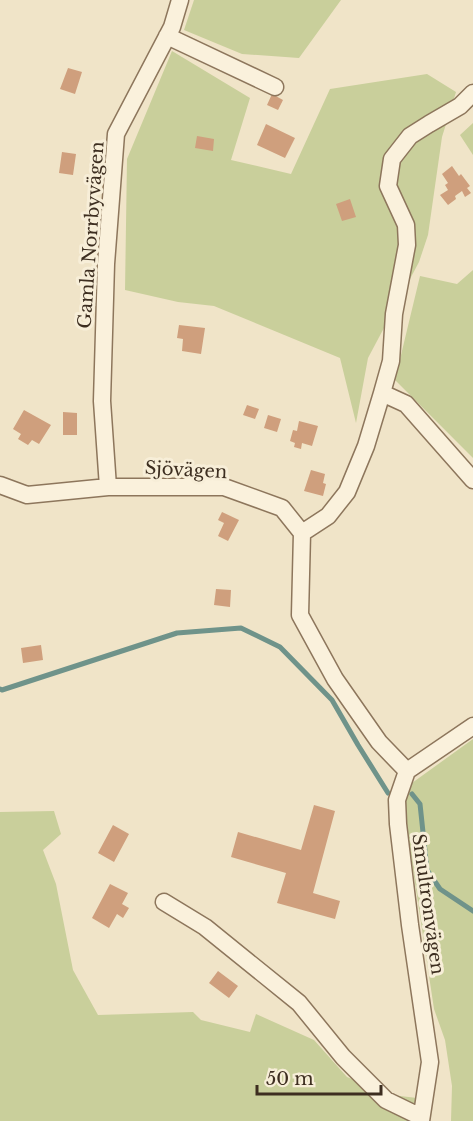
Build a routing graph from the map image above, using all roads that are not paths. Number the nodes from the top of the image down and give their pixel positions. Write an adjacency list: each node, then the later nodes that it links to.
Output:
1 (180, 0): 2 (street, Gamla Norrbyvägen)
2 (167, 36): 3 (street); 8 (street, Gamla Norrbyvägen)
3 (274, 87)
4 (473, 93): 5 (street)
5 (382, 393): 6 (street); 9 (street)
6 (473, 480)
7 (0, 485): 8 (street, Sjövägen)
8 (108, 487): 9 (street, Sjövägen)
9 (302, 533): 11 (street)
10 (473, 726): 11 (street)
11 (407, 771): 13 (street, Smultronvägen)
12 (164, 902): 13 (street)
13 (421, 1119)

